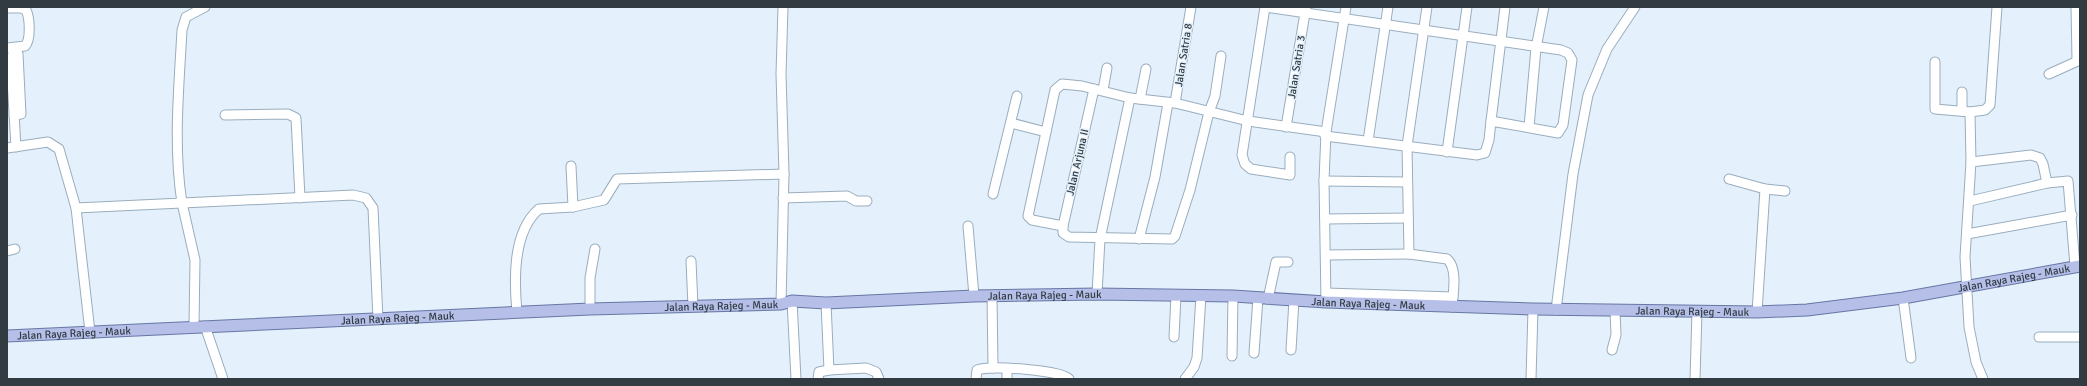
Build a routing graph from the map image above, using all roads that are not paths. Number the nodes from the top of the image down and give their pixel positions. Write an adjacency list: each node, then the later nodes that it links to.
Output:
1 (205, 7): 64 (street)
2 (782, 7): 52 (street)
3 (1191, 7): 34 (street, Jalan Satria 8)
4 (1265, 7): 15 (street); 38 (street)
5 (1346, 7): 16 (street)
6 (1388, 7): 17 (street)
7 (1427, 7): 18 (street)
8 (1467, 7): 19 (street)
9 (1504, 7): 20 (street)
10 (1544, 7): 22 (street)
11 (1635, 7): 99 (street)
12 (1997, 7): 35 (street)
13 (2076, 7): 24 (street)
14 (7, 8): 21 (street)
15 (1305, 10): 16 (street); 41 (street, Jalan Satria 3)
16 (1344, 19): 17 (street); 44 (street)
17 (1386, 24): 18 (street); 45 (street)
18 (1424, 31): 19 (street); 46 (street)
19 (1463, 36): 20 (street); 48 (street)
20 (1500, 42): 22 (street); 39 (street)
21 (11, 48): 47 (street)
22 (1536, 48): 42 (street); 42 (street)
23 (1221, 56): 36 (street)
24 (2078, 60): 28 (street)
25 (1935, 62): 35 (street)
26 (1107, 68): 29 (street, Jalan Arjuna II)
27 (1146, 69): 33 (street)
28 (2050, 74)
29 (1099, 89): 32 (street); 43 (street); 71 (street, Jalan Arjuna II)
30 (1962, 92): 35 (street)
31 (1017, 96): 40 (street)
32 (1130, 98): 33 (street); 73 (street)
33 (1140, 99): 34 (street)
34 (1172, 103): 36 (street); 74 (street, Jalan Satria 8)
35 (1966, 111): 50 (street)
36 (1209, 112): 38 (street); 74 (street)
37 (225, 115): 60 (street)
38 (1248, 121): 41 (street); 49 (street)
39 (1491, 121): 42 (street); 48 (street)
40 (1011, 123): 43 (street); 59 (street)
41 (1286, 127): 44 (street)
42 (1528, 127)
43 (1046, 132): 71 (street)
44 (1326, 134): 45 (street); 54 (street)
45 (1368, 141): 46 (street)
46 (1407, 146): 48 (street); 55 (street)
47 (11, 147): 66 (street)
48 (1447, 152)
49 (1290, 157)
50 (1971, 162): 56 (street); 63 (street)
51 (571, 166): 65 (street)
52 (784, 174): 61 (street); 65 (street)
53 (1729, 179): 57 (street)
54 (1324, 182): 55 (street); 69 (street)
55 (1406, 182): 68 (street)
56 (2047, 183): 63 (street); 67 (street)
57 (1764, 189): 58 (street); 103 (street)
58 (1785, 191)
59 (993, 194)
60 (300, 198): 64 (street); 104 (street)
61 (783, 198): 62 (street); 95 (street)
62 (867, 201)
63 (1970, 201): 72 (street)
64 (182, 203): 66 (street); 105 (street)
65 (573, 207): 102 (street)
66 (76, 208): 107 (street)
67 (2072, 215): 72 (street); 80 (street)
68 (1408, 218): 69 (street); 76 (street)
69 (1324, 219): 77 (street)
70 (968, 226): 83 (street)
71 (1064, 231): 73 (street)
72 (1967, 234): 81 (street)
73 (1100, 239): 74 (street); 82 (street)
74 (1139, 239)
75 (595, 249): 97 (street)
76 (1409, 254): 77 (street); 93 (street)
77 (1326, 255): 89 (street)
78 (691, 261): 96 (street)
79 (1288, 262): 88 (street)
80 (2078, 266): 81 (main road, Jalan Raya Rajeg - Mauk)
81 (1968, 287): 90 (main road, Jalan Raya Rajeg - Mauk); 132 (street)
82 (1097, 294): 84 (main road, Jalan Raya Rajeg - Mauk); 85 (main road, Jalan Raya Rajeg - Mauk)
83 (974, 296): 84 (main road, Jalan Raya Rajeg - Mauk); 94 (main road, Jalan Raya Rajeg - Mauk)
84 (992, 296): 117 (street)
85 (1176, 296): 86 (main road, Jalan Raya Rajeg - Mauk); 109 (street)
86 (1201, 296): 87 (main road, Jalan Raya Rajeg - Mauk); 122 (street)
87 (1234, 296): 88 (main road, Jalan Raya Rajeg - Mauk); 115 (street)
88 (1263, 298): 91 (main road, Jalan Raya Rajeg - Mauk); 114 (street)
89 (1326, 298): 91 (main road, Jalan Raya Rajeg - Mauk); 93 (main road, Jalan Raya Rajeg - Mauk)
90 (1903, 298): 103 (main road, Jalan Raya Rajeg - Mauk); 116 (street)
91 (1294, 300): 112 (street)
92 (792, 301): 94 (main road, Jalan Raya Rajeg - Mauk); 95 (main road, Jalan Raya Rajeg - Mauk); 124 (street)
93 (1452, 302): 98 (main road, Jalan Raya Rajeg - Mauk)
94 (826, 303): 119 (street)
95 (781, 304): 96 (main road, Jalan Raya Rajeg - Mauk)
96 (693, 306): 97 (main road, Jalan Raya Rajeg - Mauk)
97 (590, 309): 102 (main road, Jalan Raya Rajeg - Mauk)
98 (1533, 310): 99 (main road, Jalan Raya Rajeg - Mauk); 130 (street)
99 (1556, 310): 100 (main road, Jalan Raya Rajeg - Mauk)
100 (1616, 310): 101 (main road, Jalan Raya Rajeg - Mauk); 113 (street)
101 (1697, 311): 103 (main road, Jalan Raya Rajeg - Mauk); 131 (street)
102 (517, 312): 104 (main road, Jalan Raya Rajeg - Mauk)
103 (1757, 312)
104 (378, 319): 106 (main road, Jalan Raya Rajeg - Mauk)
105 (194, 326): 106 (main road, Jalan Raya Rajeg - Mauk); 107 (main road, Jalan Raya Rajeg - Mauk)
106 (205, 326): 123 (street)
107 (90, 332): 108 (main road, Jalan Raya Rajeg - Mauk)
108 (7, 336)
109 (1174, 337)
110 (2039, 337): 111 (street)
111 (2080, 337)
112 (1291, 350)
113 (1612, 350)
114 (1254, 353)
115 (1232, 356)
116 (1911, 358)
117 (992, 368): 118 (street); 127 (street)
118 (1007, 369): 121 (street); 128 (street)
119 (828, 370): 120 (street); 125 (street)
120 (849, 374): 126 (street)
121 (1038, 375): 129 (street)
122 (1185, 378)
123 (223, 379)
124 (796, 379)
125 (818, 379)
126 (879, 379)
127 (976, 379)
128 (1007, 379)
129 (1069, 379)
130 (1531, 379)
131 (1694, 379)
132 (1984, 379)

